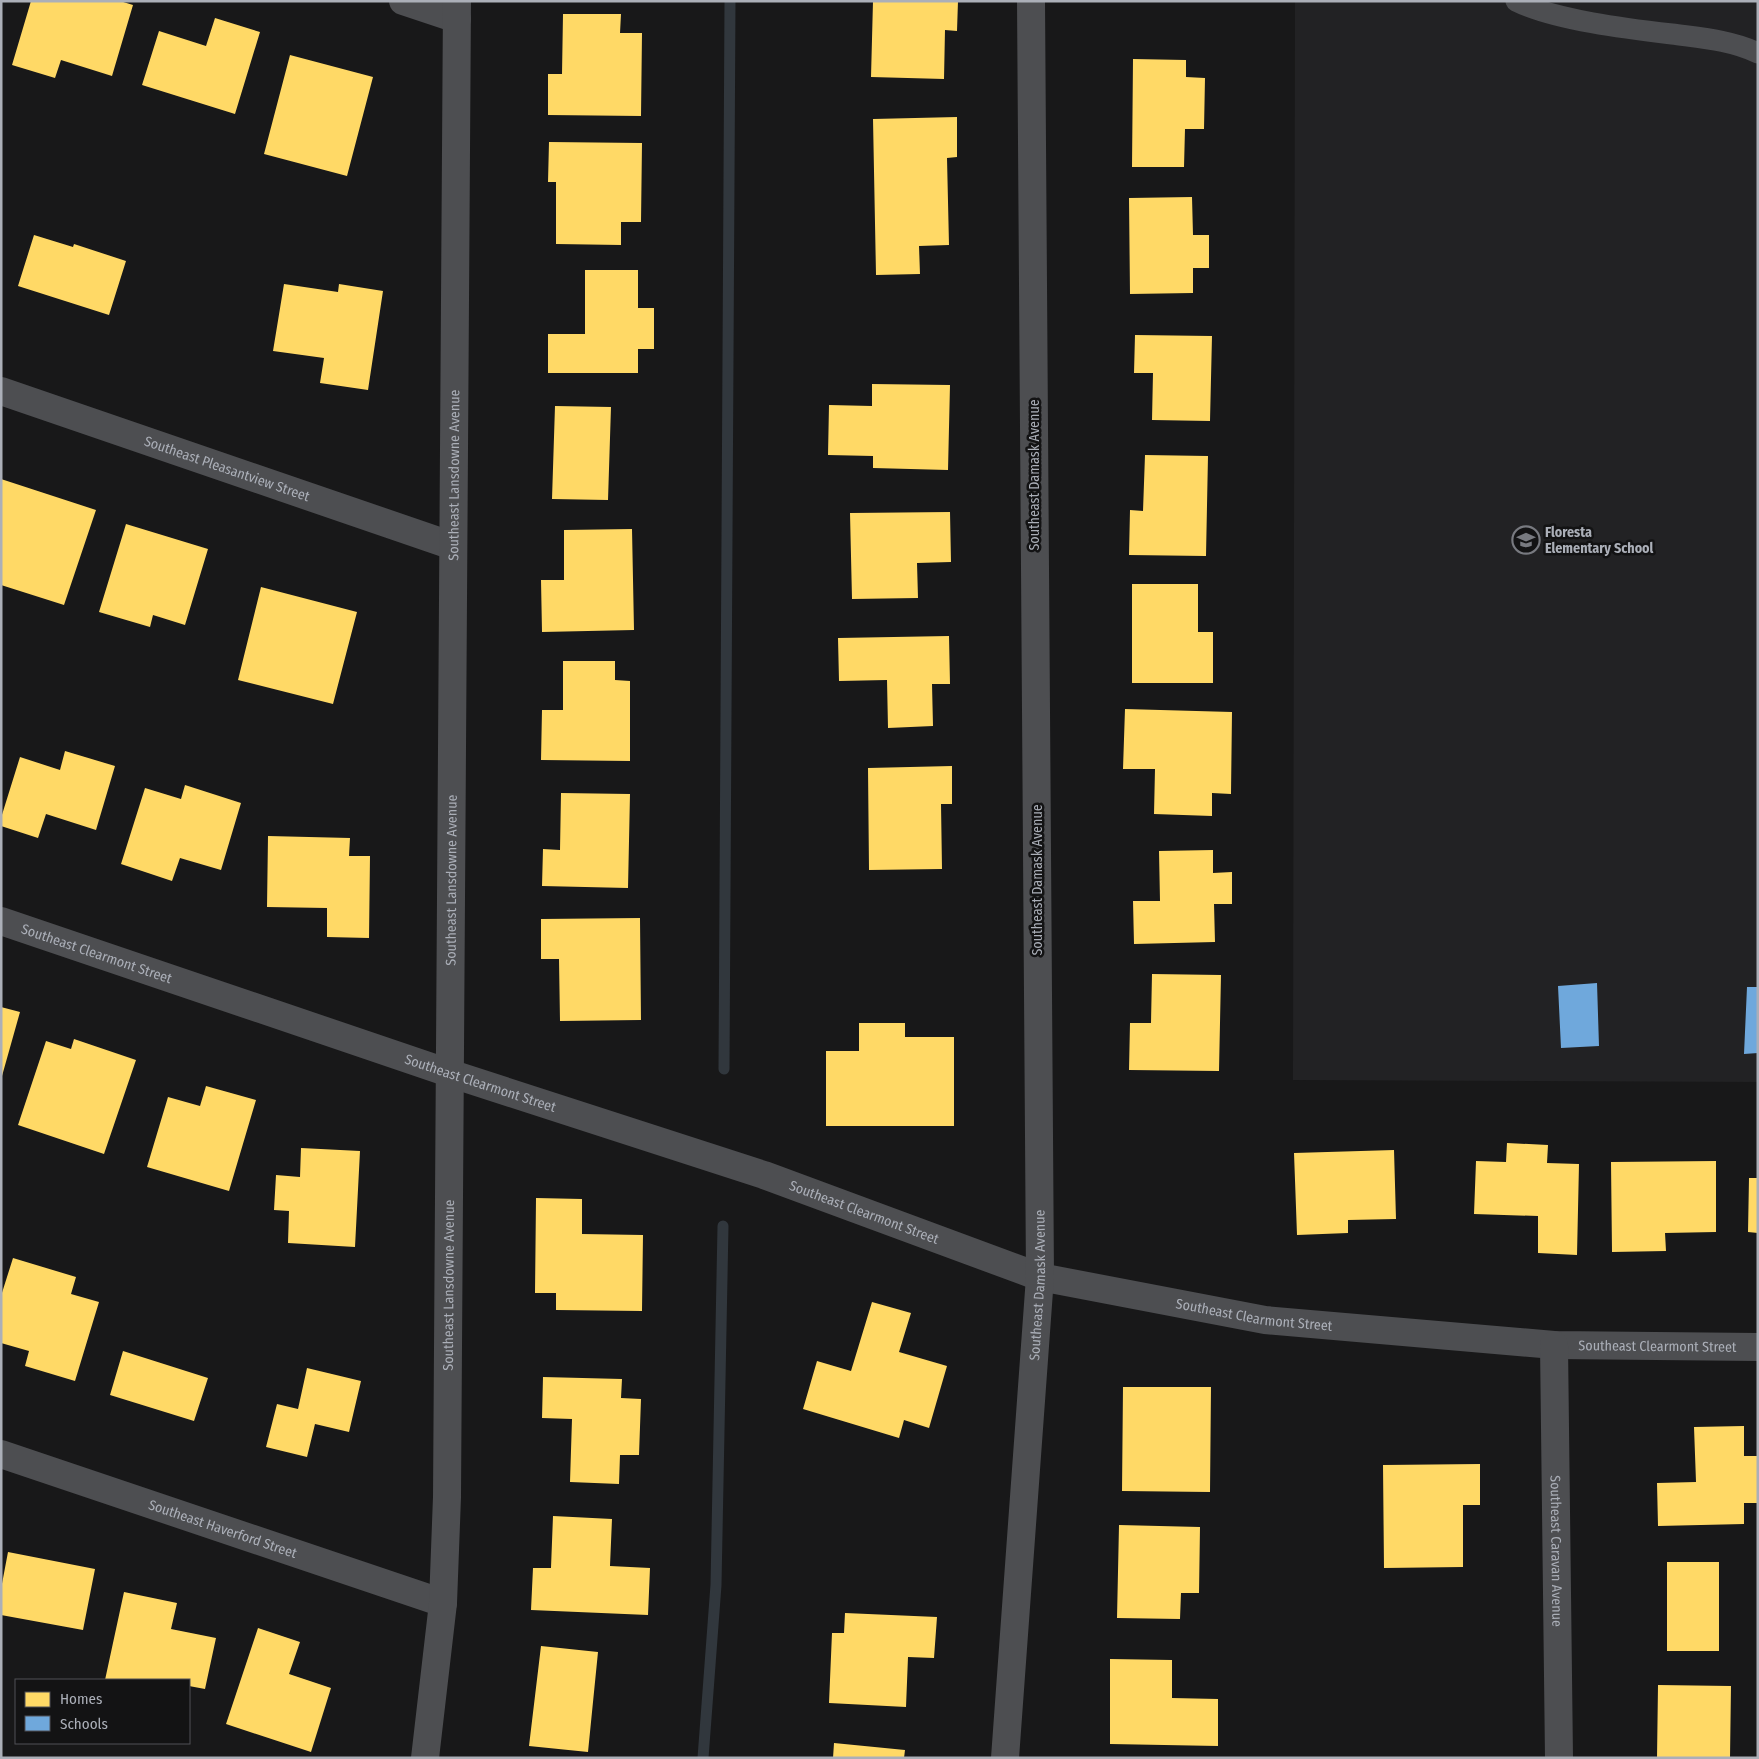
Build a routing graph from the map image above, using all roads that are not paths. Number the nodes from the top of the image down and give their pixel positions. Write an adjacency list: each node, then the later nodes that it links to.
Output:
1 (404, 1): 4 (street)
2 (1031, 1): 10 (street, Southeast Damask Avenue)
3 (1516, 1): 5 (lane)
4 (457, 10): 7 (street, Southeast Lansdowne Avenue)
5 (1758, 53)
6 (1, 391): 7 (street, Southeast Pleasantview Street)
7 (453, 546): 9 (street, Southeast Lansdowne Avenue)
8 (1, 921): 9 (street, Southeast Clearmont Street)
9 (449, 1073): 10 (street, Southeast Clearmont Street); 14 (street, Southeast Lansdowne Avenue)
10 (1040, 1277): 11 (street, Southeast Clearmont Street); 16 (street, Southeast Damask Avenue)
11 (1554, 1345): 12 (street, Southeast Clearmont Street); 17 (street, Southeast Caravan Avenue)
12 (1758, 1347)
13 (1, 1454): 14 (street, Southeast Haverford Street)
14 (443, 1602): 15 (street, Southeast Lansdowne Avenue)
15 (425, 1758)
16 (1005, 1758)
17 (1559, 1758)

